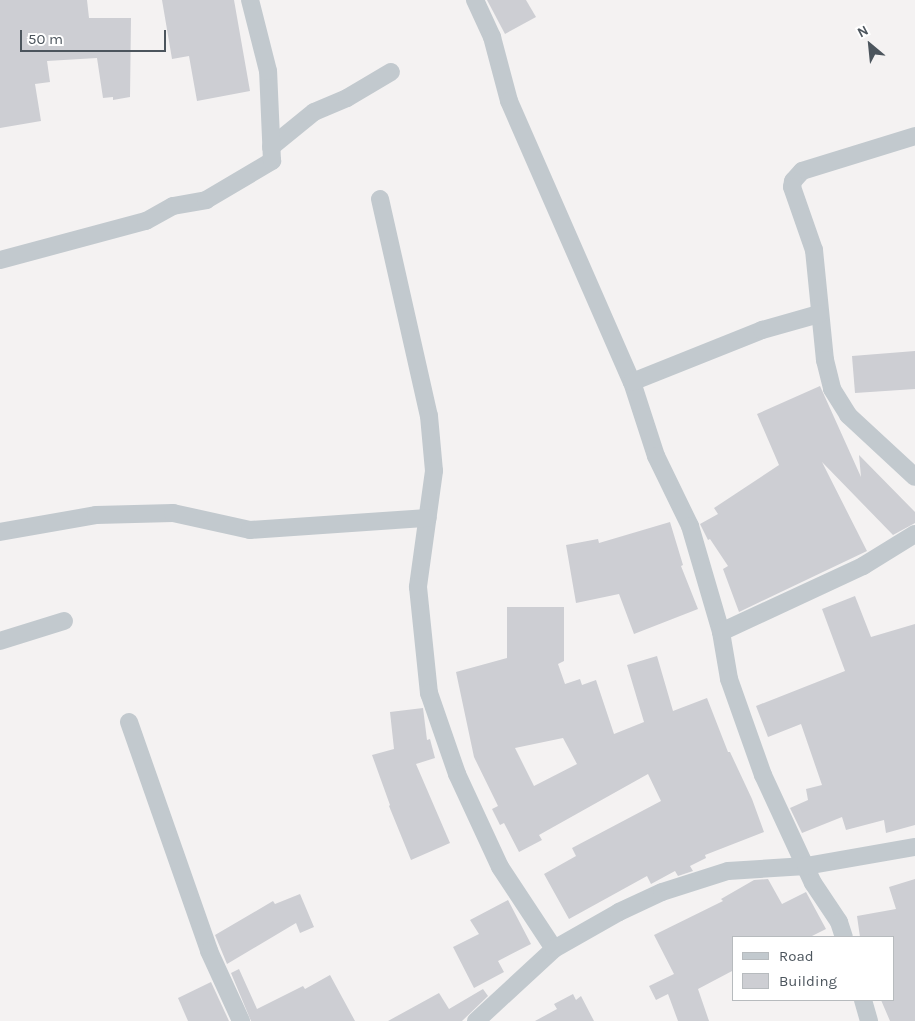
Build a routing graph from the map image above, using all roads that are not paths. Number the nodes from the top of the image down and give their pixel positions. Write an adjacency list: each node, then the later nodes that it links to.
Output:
1 (250, 0): 5 (street)
2 (475, 0): 9 (street)
3 (391, 72): 5 (street)
4 (915, 136): 8 (street)
5 (271, 147): 7 (street)
6 (380, 199): 11 (street)
7 (0, 260)
8 (819, 314): 9 (street); 10 (street)
9 (632, 382): 15 (street)
10 (915, 477)
11 (428, 518): 12 (street); 21 (street)
12 (0, 532)
13 (915, 534): 15 (street)
14 (64, 621): 16 (street)
15 (721, 632): 19 (street)
16 (0, 641)
17 (129, 722): 23 (street)
18 (915, 847): 19 (street)
19 (806, 866): 20 (street); 21 (street)
20 (844, 936)
21 (554, 949): 24 (street)
22 (863, 1001): 25 (street)
23 (241, 1021)
24 (476, 1021)
25 (869, 1021)

